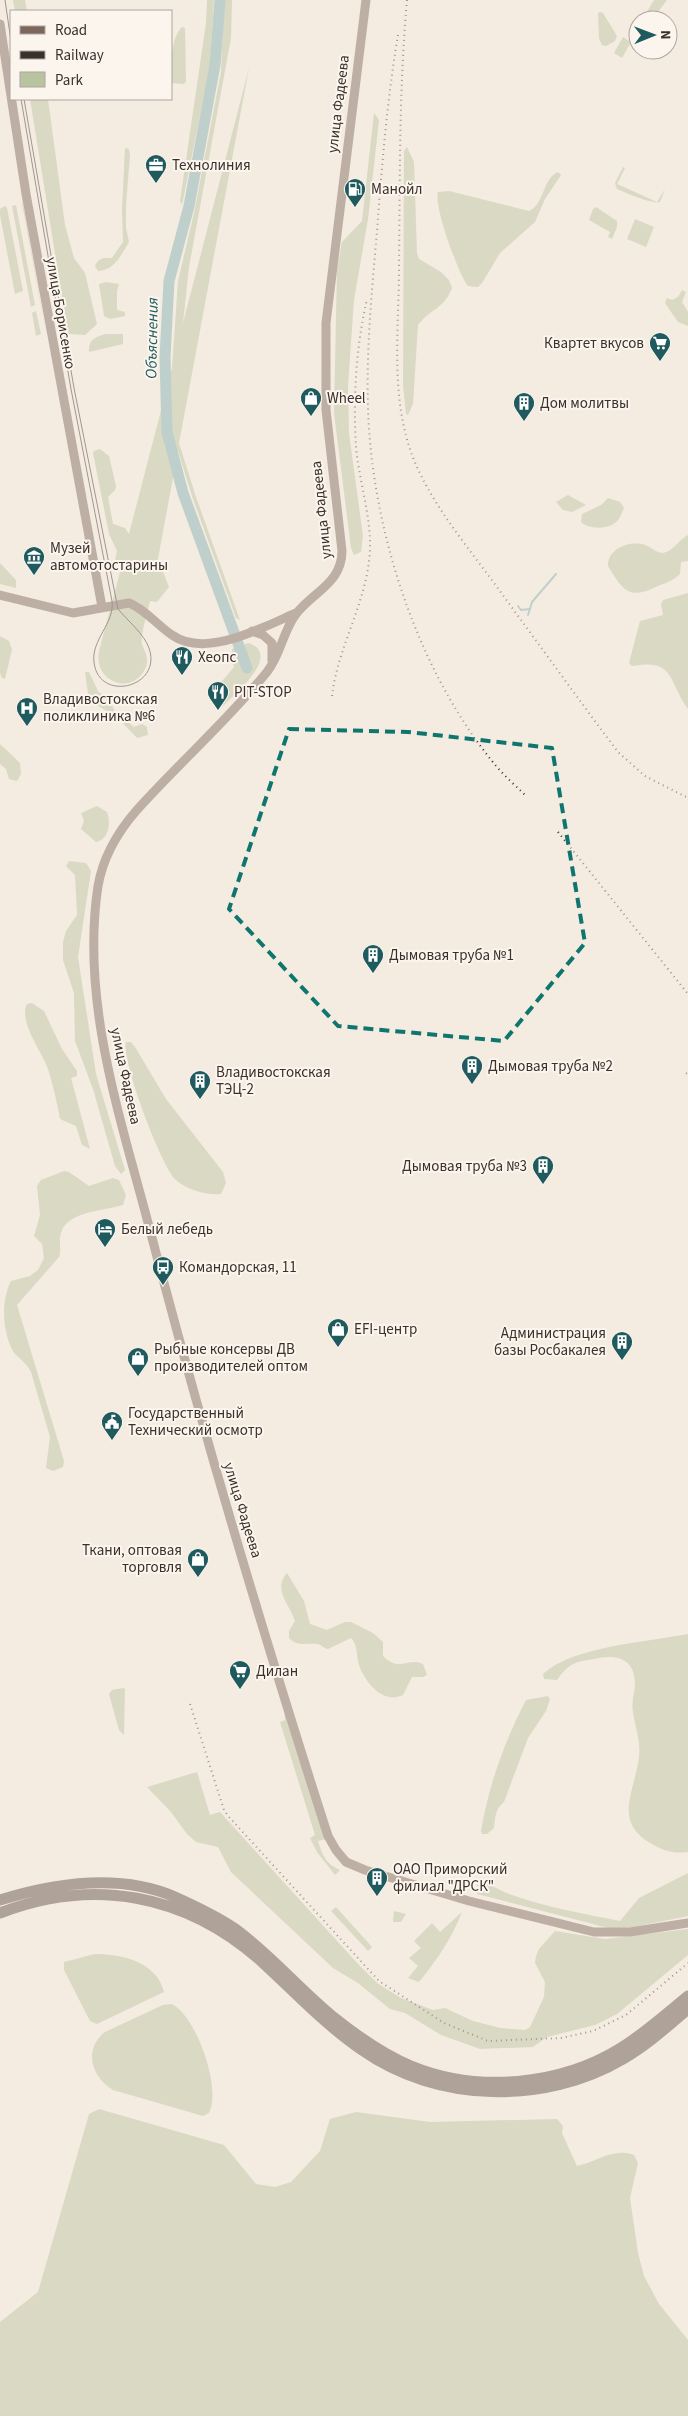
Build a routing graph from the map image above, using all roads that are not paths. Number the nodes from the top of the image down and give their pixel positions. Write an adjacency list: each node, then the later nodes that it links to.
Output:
1 (366, 0): 7 (main road, улица Фадеева)
2 (0, 24): 3 (main road, улица Борисенко)
3 (10, 89)
4 (12, 100): 6 (main road, улица Борисенко)
5 (0, 595): 6 (main road)
6 (102, 607): 8 (main road)
7 (296, 613): 8 (main road); 9 (main road, улица Фадеева)
8 (252, 631): 9 (main road)
9 (269, 670): 12 (main road, улица Фадеева)
10 (0, 1900): 13 (highway)
11 (0, 1913): 14 (highway)
12 (688, 1922)
13 (688, 1996)
14 (688, 2009)

